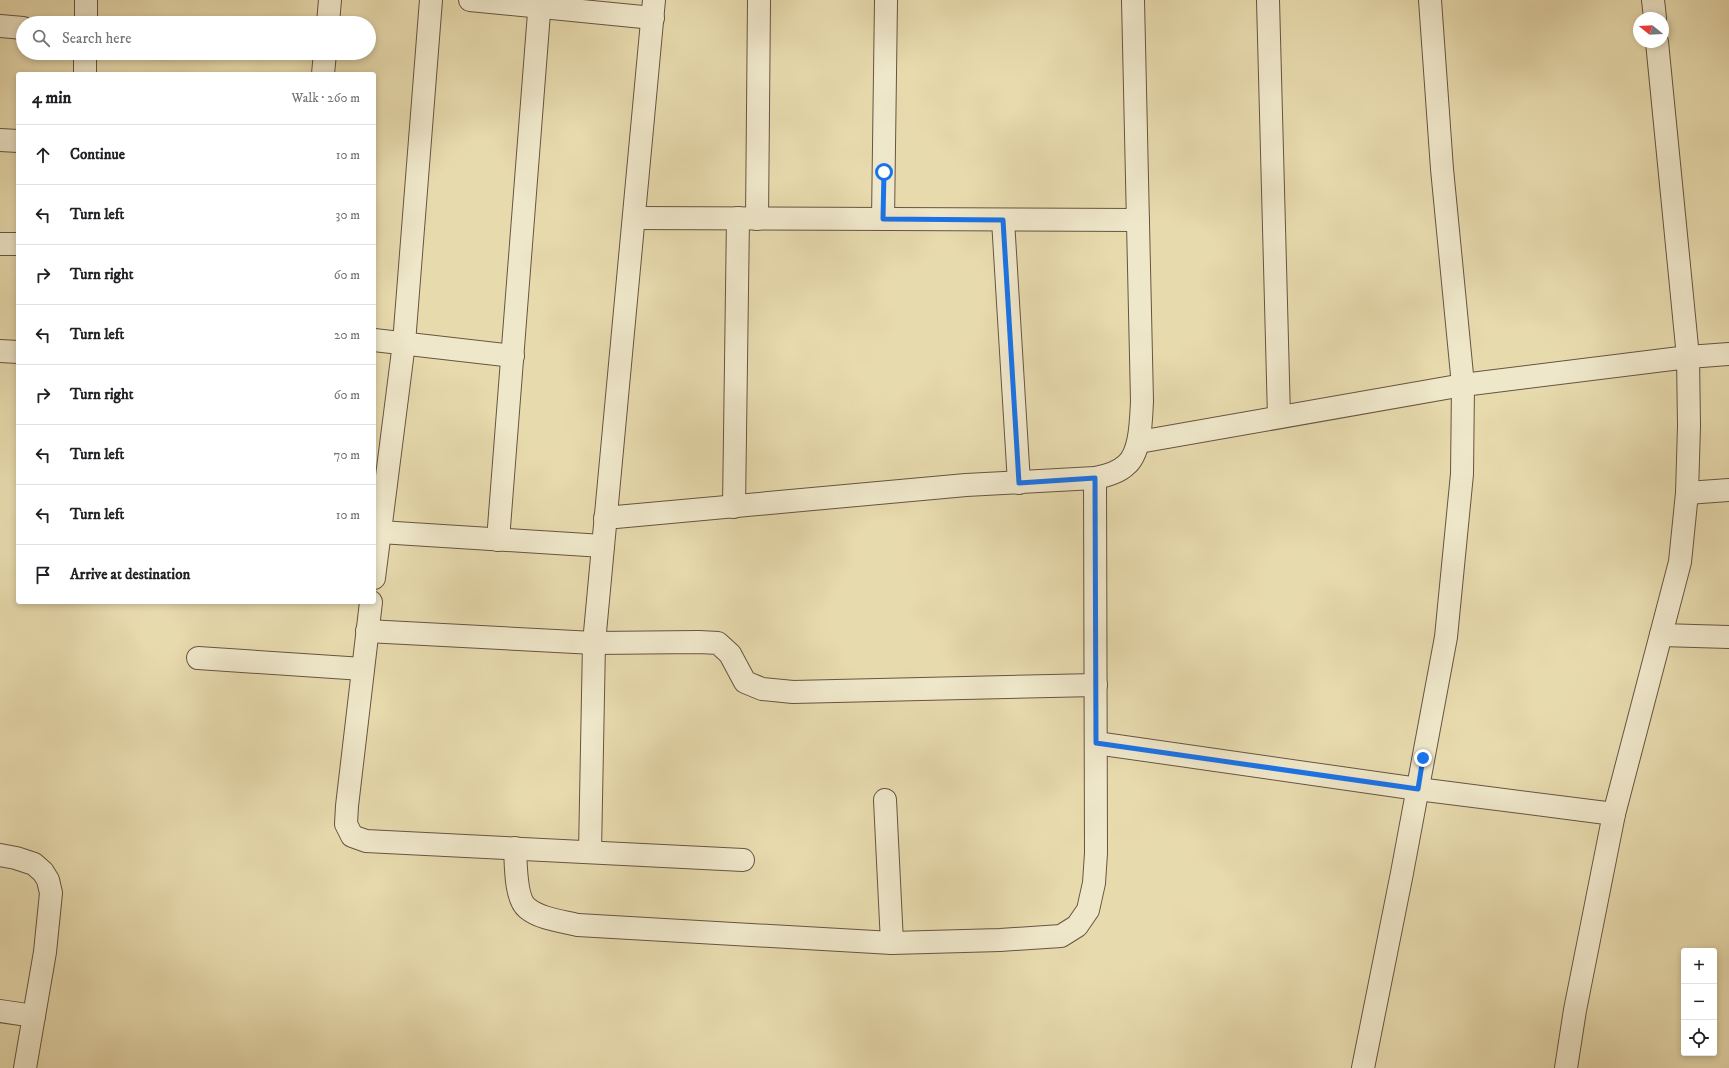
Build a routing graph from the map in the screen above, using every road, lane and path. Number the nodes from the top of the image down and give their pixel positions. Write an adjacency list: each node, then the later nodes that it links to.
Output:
1 (86, 0): 14 (street)
2 (330, 0): 15 (street)
3 (431, 0): 33 (street)
4 (470, 0): 11 (street)
5 (759, 0): 26 (street)
6 (886, 0): 27 (street)
7 (1134, 0): 29 (street)
8 (1268, 0): 40 (street)
9 (1430, 0): 39 (street)
10 (1653, 0): 13 (street)
11 (540, 3): 12 (street); 37 (street)
12 (653, 9): 25 (street)
13 (1654, 12)
14 (86, 16)
15 (329, 16)
16 (0, 26): 17 (street)
17 (16, 27)
18 (1658, 48): 38 (street)
19 (85, 60): 21 (street)
20 (324, 60): 22 (street)
21 (85, 72)
22 (323, 72)
23 (0, 140): 24 (street)
24 (16, 141)
25 (634, 218): 26 (street); 47 (street)
26 (747, 218): 27 (street); 46 (street)
27 (883, 219): 28 (street)
28 (1003, 220): 29 (street); 43 (street)
29 (1138, 220): 41 (street)
30 (0, 244): 31 (street)
31 (16, 244)
32 (376, 340): 33 (street)
33 (404, 343): 37 (street); 48 (street)
34 (0, 351): 35 (street)
35 (16, 352)
36 (1729, 354): 38 (street)
37 (513, 356): 49 (street)
38 (1688, 357): 39 (street); 45 (street)
39 (1463, 385): 40 (street); 61 (street)
40 (1279, 417): 41 (street)
41 (1139, 442): 42 (street)
42 (1095, 478): 43 (street); 59 (street)
43 (1019, 483): 46 (street)
44 (1729, 490): 45 (street)
45 (1687, 493): 54 (street)
46 (734, 507): 47 (street)
47 (605, 518): 50 (street)
48 (380, 532): 49 (street); 51 (street)
49 (498, 540): 50 (street)
50 (603, 546): 56 (street)
51 (376, 563)
52 (371, 604): 53 (street)
53 (368, 631): 56 (street); 58 (street)
54 (1661, 635): 55 (street); 63 (street)
55 (1729, 637)
56 (594, 643): 59 (street); 65 (street)
57 (198, 658): 58 (street)
58 (363, 669): 64 (street)
59 (1096, 685): 60 (street)
60 (1096, 743): 61 (street); 68 (street)
61 (1418, 789): 63 (street); 72 (street)
62 (885, 800): 68 (street)
63 (1614, 814): 73 (street)
64 (515, 848): 65 (street); 68 (street)
65 (590, 852): 67 (street)
66 (0, 855): 70 (street)
67 (743, 860)
68 (892, 943)
69 (0, 1011): 70 (street)
70 (34, 1016): 71 (street)
71 (25, 1068)
72 (1364, 1068)
73 (1566, 1068)

